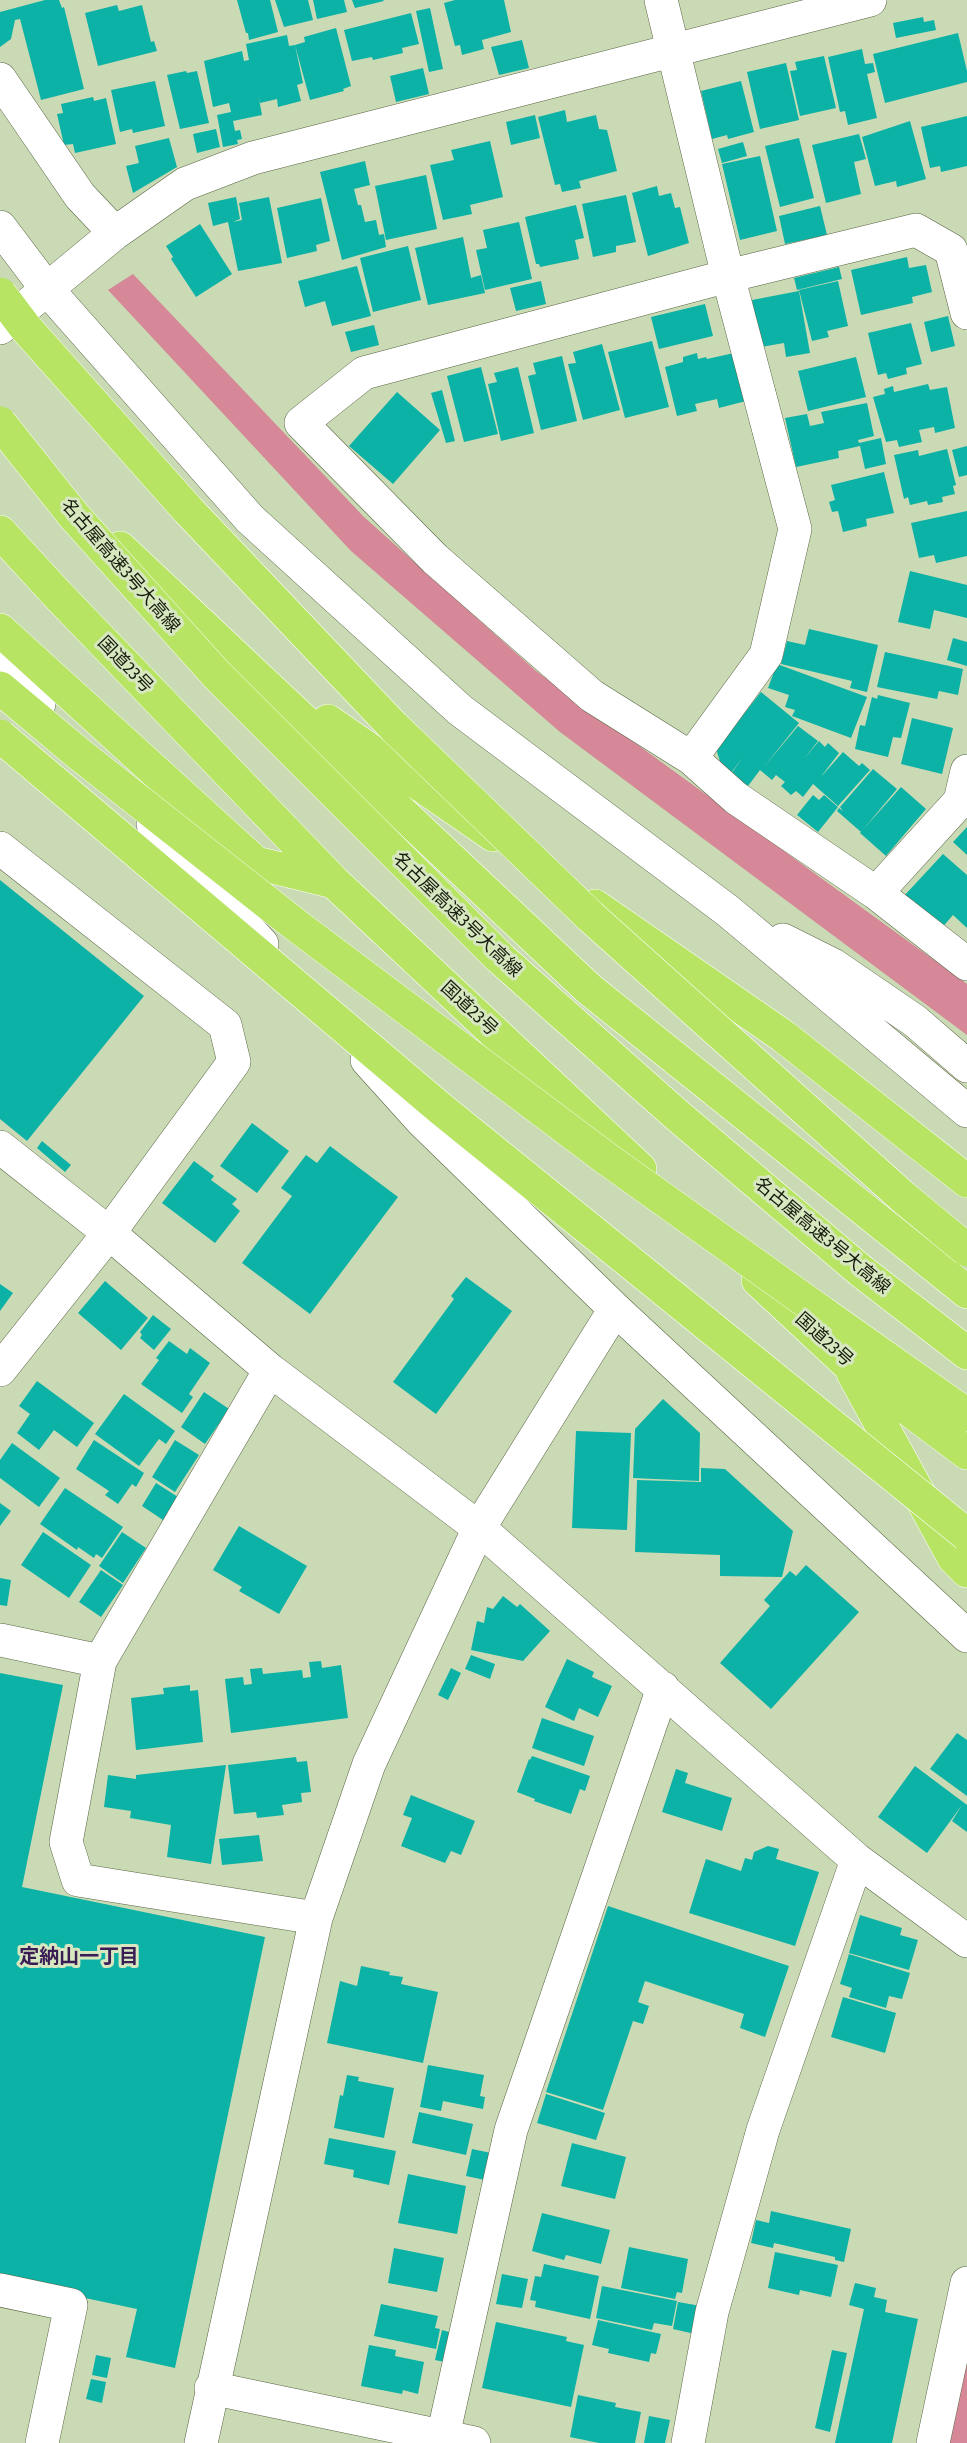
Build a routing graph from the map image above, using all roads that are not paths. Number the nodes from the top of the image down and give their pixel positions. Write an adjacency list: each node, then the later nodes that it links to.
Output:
1 (661, 0): 3 (street)
2 (870, 0): 3 (street)
3 (674, 49): 6 (street); 7 (street)
4 (0, 80): 6 (street)
5 (0, 227): 8 (street)
6 (115, 233): 8 (street)
7 (728, 276): 10 (street); 20 (street); 20 (street)
8 (40, 293): 11 (street); 25 (street)
9 (0, 294): 32 (highway, bridge)
10 (967, 313)
11 (0, 328)
12 (0, 423): 35 (highway, 名古屋高速3号大高線, bridge)
13 (0, 428): 15 (highway)
14 (0, 532): 23 (highway, 国道23号)
15 (126, 554): 30 (highway); 33 (highway)
16 (0, 630): 23 (highway)
17 (0, 668): 34 (street)
18 (0, 688): 39 (highway, bridge)
19 (0, 736): 42 (highway, bridge)
20 (691, 758): 24 (street)
21 (967, 771): 24 (street)
22 (0, 848): 31 (street)
23 (334, 882): 36 (highway, 国道23号)
24 (876, 893): 26 (street)
25 (728, 911): 27 (street); 28 (street)
26 (967, 964)
27 (967, 1066)
28 (967, 1111)
29 (0, 1147): 31 (street)
30 (967, 1181)
31 (109, 1233): 37 (street); 38 (street)
32 (967, 1250)
33 (967, 1292)
34 (615, 1309): 41 (street); 44 (street)
35 (967, 1353)
36 (848, 1364): 40 (highway, 国道23号); 43 (highway)
37 (0, 1370)
38 (270, 1370): 41 (street); 46 (street)
39 (967, 1415)
40 (967, 1453)
41 (479, 1528): 47 (street); 49 (street)
42 (967, 1535)
43 (967, 1571)
44 (967, 1636)
45 (0, 1640): 46 (street)
46 (100, 1661): 49 (street)
47 (663, 1688): 48 (street); 54 (street)
48 (856, 1860): 50 (street); 58 (street)
49 (316, 1918): 53 (street)
50 (967, 1941)
51 (967, 2283): 59 (street)
52 (0, 2290): 55 (street)
53 (211, 2388): 54 (street); 56 (street)
54 (443, 2436): 57 (street)
55 (42, 2443)
56 (201, 2443)
57 (474, 2443)
58 (688, 2443)
59 (933, 2443)

